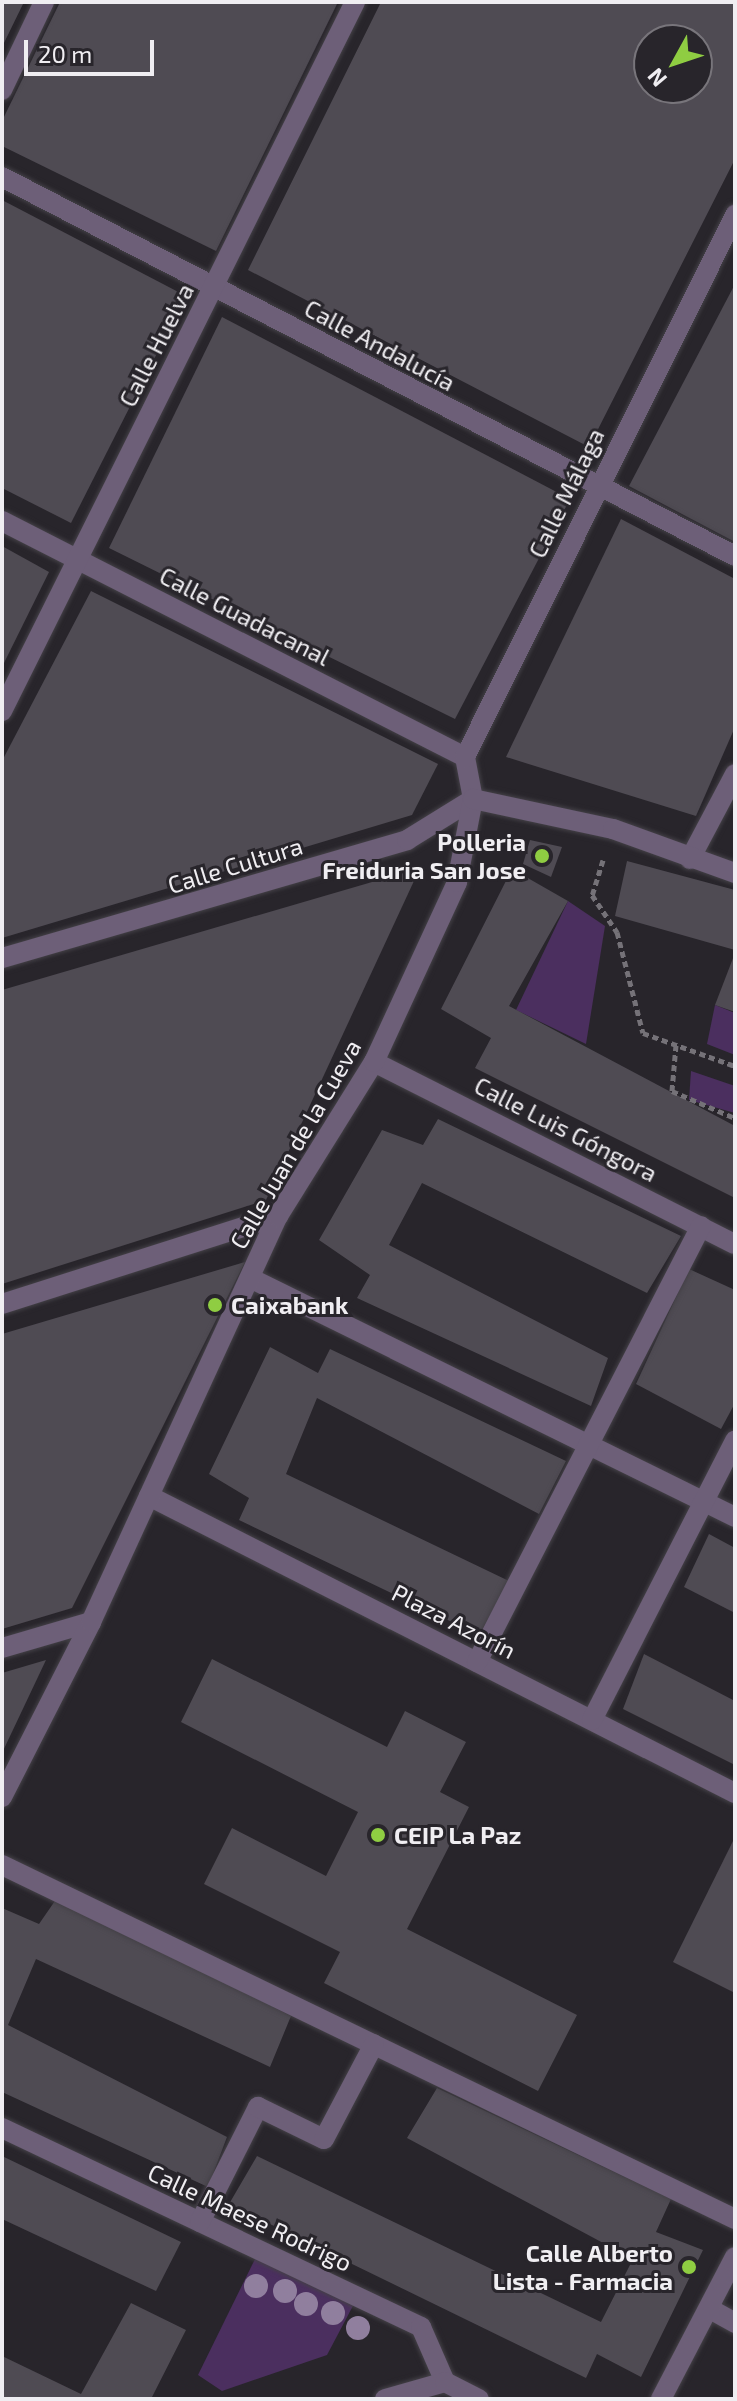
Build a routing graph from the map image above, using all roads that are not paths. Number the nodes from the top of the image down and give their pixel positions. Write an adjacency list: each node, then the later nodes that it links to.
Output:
1 (44, 2): 3 (street)
2 (355, 2): 6 (street, Calle Huelva)
3 (2, 90)
4 (2, 177): 6 (street, Calle Andalucía)
5 (735, 215): 7 (street, Calle Málaga)
6 (214, 287): 7 (street, Calle Andalucía); 10 (street, Calle Huelva)
7 (596, 488): 9 (street, Calle Andalucía); 12 (street, Calle Málaga)
8 (2, 521): 10 (street, Calle Guadacanal)
9 (735, 556)
10 (76, 559): 11 (street, Calle Huelva); 12 (street, Calle Guadacanal)
11 (2, 711)
12 (465, 757): 14 (street)
13 (735, 774): 15 (street)
14 (473, 799): 15 (street); 17 (street, Calle Cultura); 18 (street, Calle Juan de la Cueva)
15 (690, 859): 16 (street)
16 (735, 873)
17 (2, 958)
18 (374, 1062): 19 (street, Calle Juan de la Cueva); 20 (street, Calle Luis Góngora)
19 (278, 1216): 22 (street, Calle Juan de la Cueva); 23 (street)
20 (701, 1226): 21 (street, Calle Luis Góngora); 25 (street)
21 (735, 1244)
22 (250, 1278): 25 (street); 26 (street, Calle Juan de la Cueva)
23 (2, 1304)
24 (735, 1441): 27 (street)
25 (588, 1445): 27 (street); 31 (street)
26 (149, 1496): 29 (street, Calle Juan de la Cueva); 31 (street, Plaza Azorín)
27 (704, 1502): 28 (street); 32 (street)
28 (735, 1517)
29 (91, 1622): 30 (street); 34 (street, Calle Juan de la Cueva)
30 (2, 1648)
31 (477, 1662): 32 (street, Plaza Azorín)
32 (592, 1720): 33 (street, Plaza Azorín)
33 (735, 1793)
34 (2, 1797)
35 (2, 1865): 36 (street)
36 (374, 2044): 38 (street); 39 (street)
37 (2, 2128): 39 (street, Calle Maese Rodrigo)
38 (735, 2219)
39 (200, 2222): 43 (street, Calle Maese Rodrigo)
40 (735, 2257): 41 (street)
41 (710, 2309): 42 (street); 46 (street)
42 (735, 2323)
43 (445, 2382): 44 (street); 45 (street)
44 (385, 2399)
45 (479, 2399)
46 (661, 2399)

